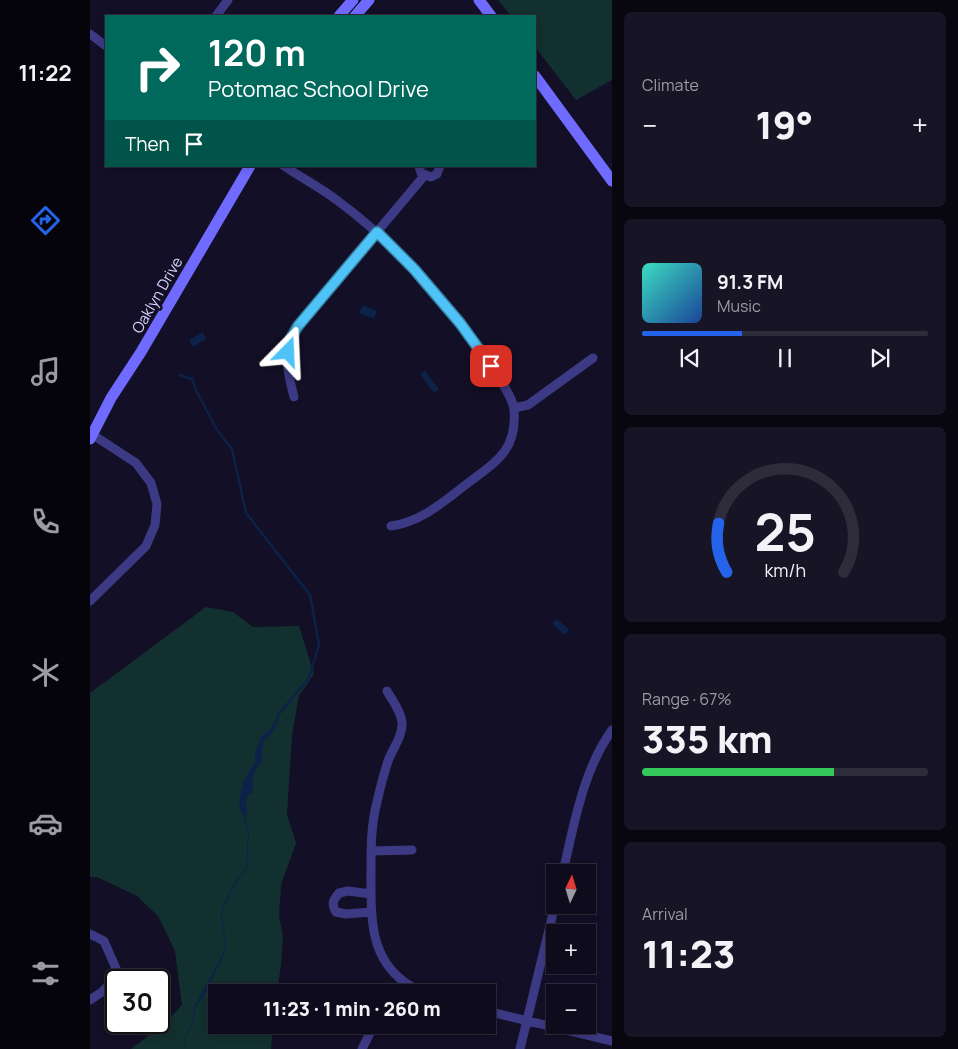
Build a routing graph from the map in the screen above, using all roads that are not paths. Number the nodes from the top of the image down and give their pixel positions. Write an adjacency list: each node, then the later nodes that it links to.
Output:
1 (228, 0): 5 (street)
2 (353, 0): 6 (street)
3 (369, 0): 7 (street)
4 (479, 0): 8 (street)
5 (217, 15)
6 (340, 15)
7 (356, 15)
8 (490, 15)
9 (90, 34): 10 (street)
10 (105, 45)
11 (536, 77): 17 (street)
12 (249, 167): 22 (street, Oaklyn Drive)
13 (286, 167): 18 (street)
14 (419, 167): 16 (street)
15 (440, 167): 16 (street)
16 (424, 176): 18 (street)
17 (612, 180)
18 (377, 232): 20 (street); 21 (street)
19 (593, 358): 21 (street)
20 (294, 397)
21 (514, 408): 23 (street)
22 (91, 435): 24 (street)
23 (391, 526)
24 (90, 601)
25 (386, 691): 28 (street)
26 (612, 730): 29 (street)
27 (412, 850): 28 (street)
28 (371, 851): 30 (street)
29 (565, 864)
30 (371, 894): 31 (street); 31 (street)
31 (371, 912): 35 (street)
32 (553, 914): 40 (street)
33 (90, 934): 34 (street)
34 (116, 969)
35 (404, 982): 36 (street)
36 (407, 984)
37 (105, 990): 38 (street)
38 (90, 1000)
39 (496, 1013): 40 (street)
40 (527, 1021): 42 (street); 44 (street)
41 (370, 1034): 43 (street)
42 (612, 1041)
43 (362, 1049)
44 (520, 1049)

